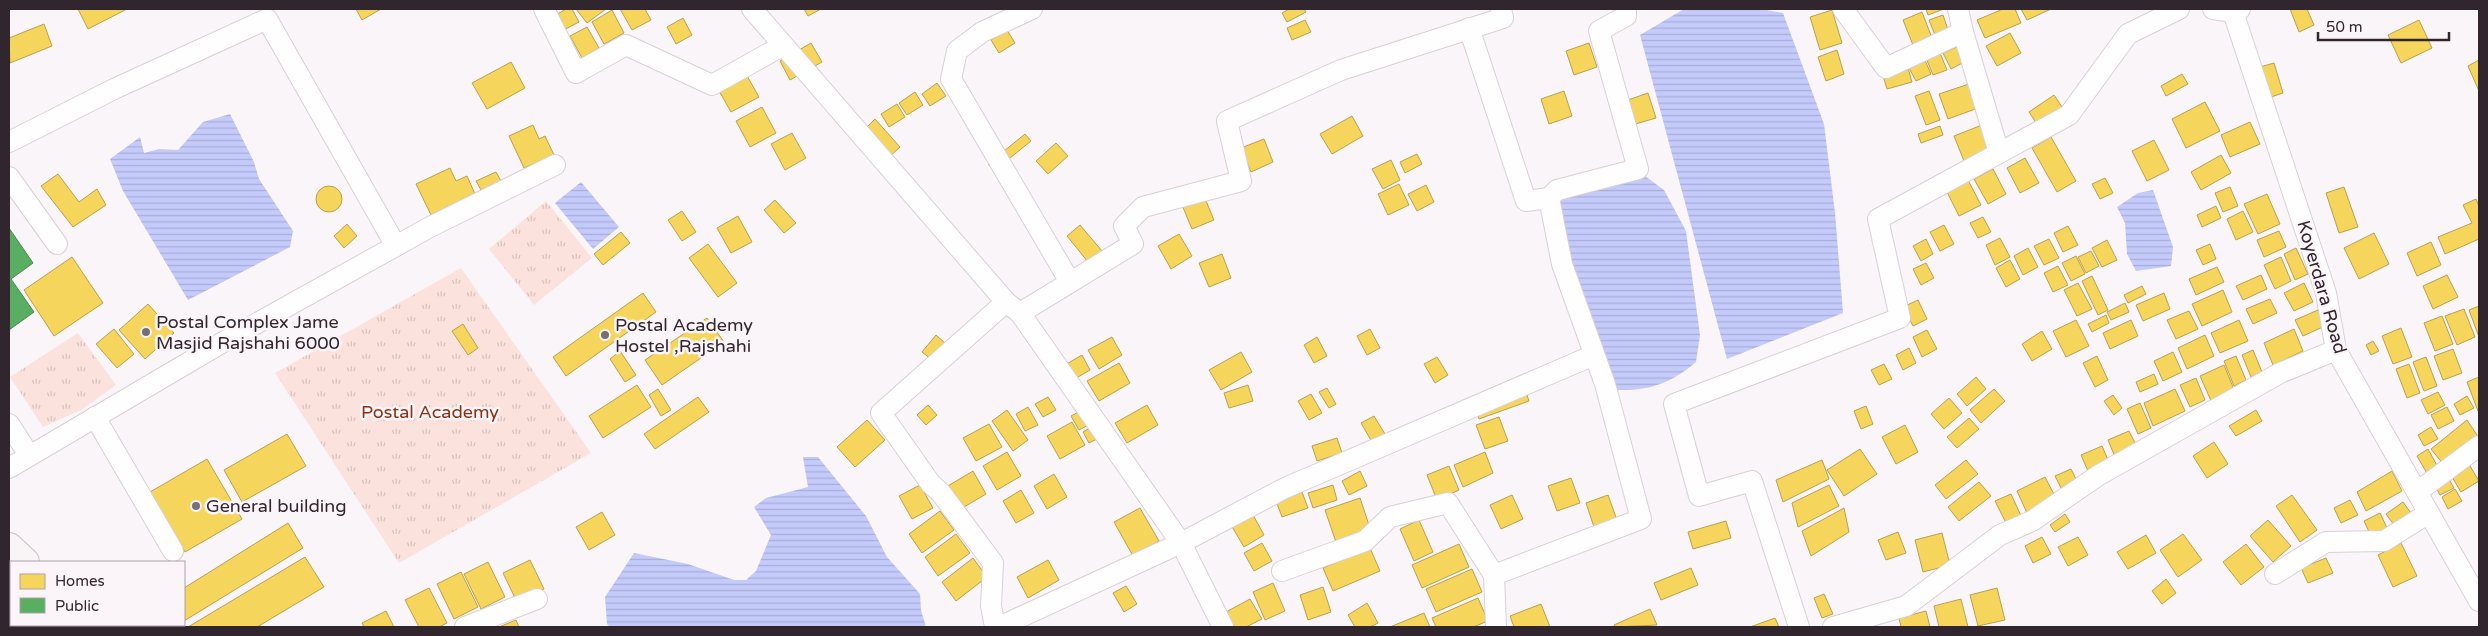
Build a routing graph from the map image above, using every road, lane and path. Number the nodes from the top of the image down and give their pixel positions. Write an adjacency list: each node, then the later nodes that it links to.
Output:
1 (544, 9): 13 (street)
2 (752, 9): 13 (street)
3 (1032, 9): 21 (street)
4 (1501, 9): 11 (street)
5 (1626, 9): 18 (street)
6 (1844, 9): 12 (street)
7 (1958, 9): 12 (street)
8 (2179, 9): 15 (street)
9 (2213, 9): 10 (street)
10 (2235, 10): 23 (street, Koyerdara Road)
11 (1470, 28): 18 (street); 21 (street)
12 (1962, 32): 15 (street)
13 (782, 46): 22 (street)
14 (9, 142): 20 (street)
15 (1999, 153): 46 (street)
16 (555, 165): 20 (street)
17 (9, 177): 19 (street)
18 (1549, 198): 24 (street)
19 (58, 244)
20 (396, 246): 25 (street)
21 (1070, 282): 22 (street)
22 (1013, 307): 32 (street); 42 (street)
23 (2336, 350): 30 (street, Koyerdara Road); 47 (street)
24 (1594, 355): 32 (street); 38 (street)
25 (95, 417): 28 (street); 34 (street)
26 (9, 424): 28 (street)
27 (2479, 446): 30 (street)
28 (29, 455): 29 (street)
29 (9, 468)
30 (2417, 492): 31 (street, Koyerdara Road)
31 (2429, 513): 37 (street); 40 (street, Koyerdara Road)
32 (1180, 543): 43 (street); 44 (street)
33 (9, 547): 35 (main road)
34 (173, 551)
35 (25, 561)
36 (1282, 571): 38 (street)
37 (2275, 574)
38 (1494, 575): 45 (street)
39 (538, 599): 41 (street)
40 (2479, 601)
41 (465, 627)
42 (995, 627)
43 (999, 627)
44 (1223, 627)
45 (1496, 627)
46 (1799, 627)
47 (1833, 627)

